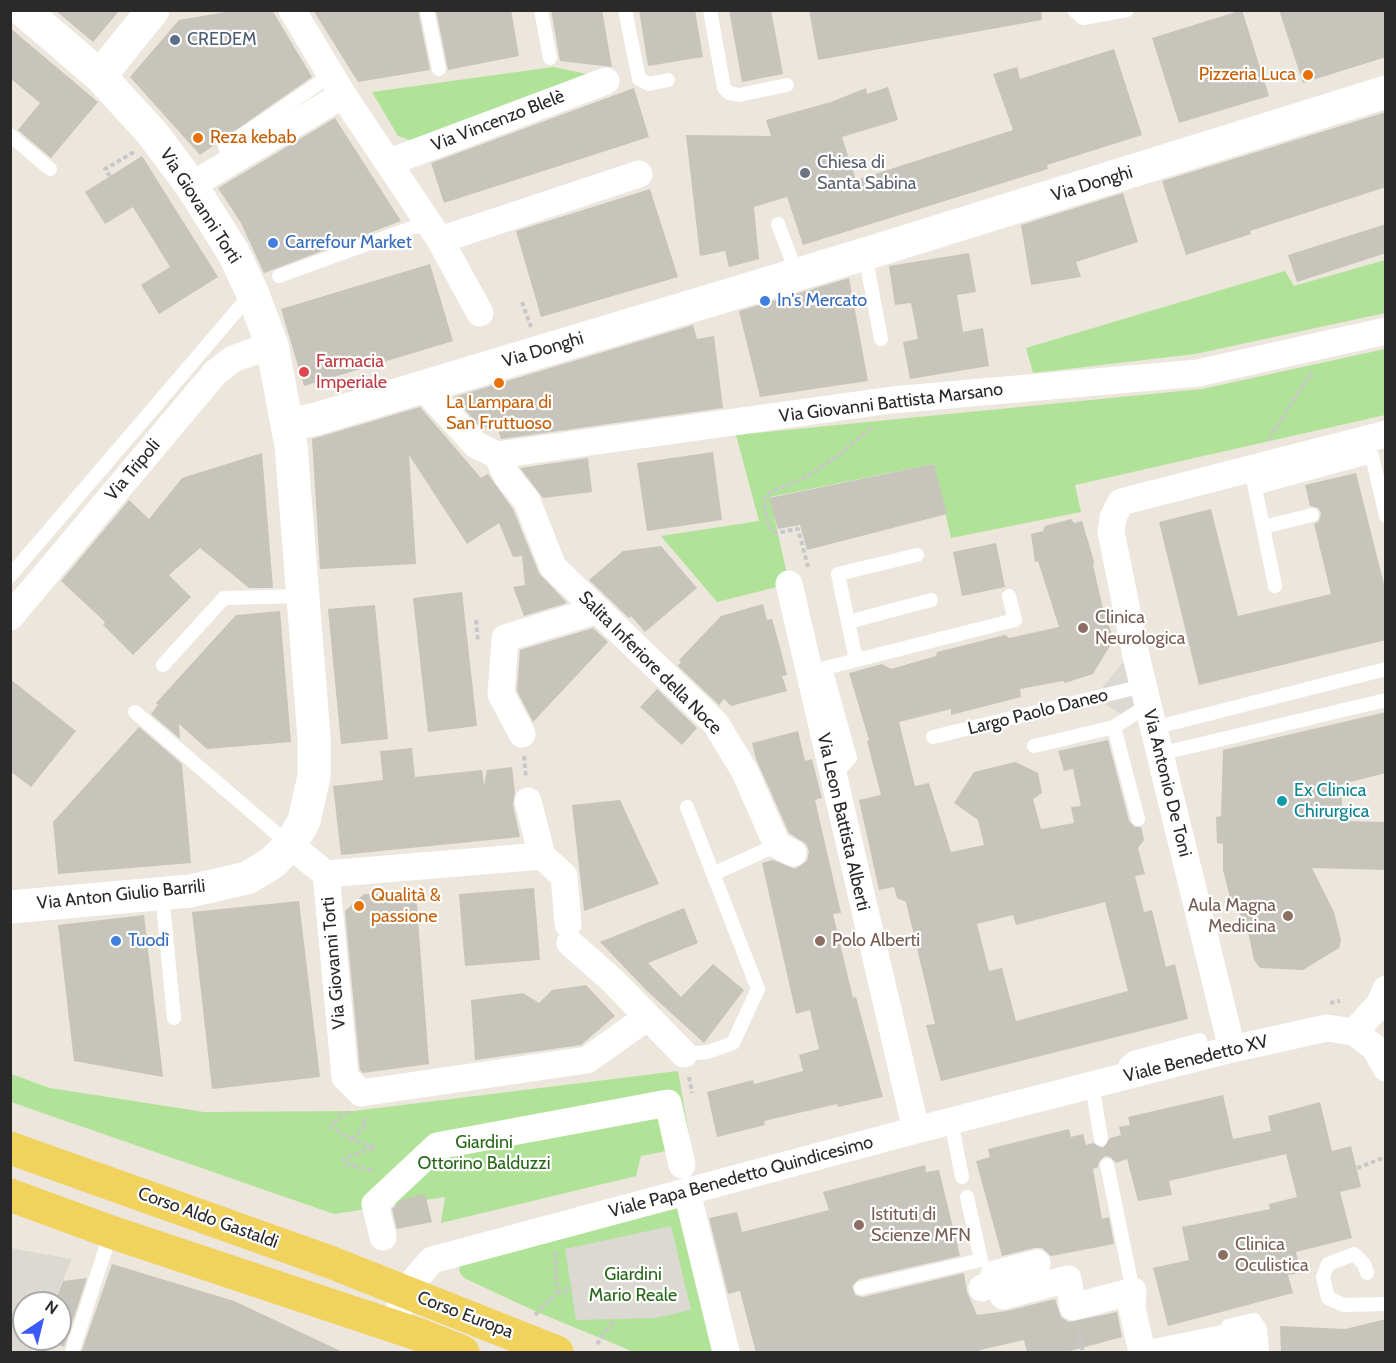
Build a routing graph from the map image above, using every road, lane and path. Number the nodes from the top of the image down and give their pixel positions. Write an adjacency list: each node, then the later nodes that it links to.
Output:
1 (23, 10): 12 (street, Via Giovanni Torti)
2 (153, 10): 12 (street)
3 (292, 10): 15 (street)
4 (427, 10): 11 (lane)
5 (541, 10): 10 (lane)
6 (625, 10): 13 (lane)
7 (710, 10): 16 (lane)
8 (1074, 10): 9 (lane)
9 (1127, 10)
10 (550, 58)
11 (439, 69)
12 (100, 76): 30 (street, Via Giovanni Torti)
13 (668, 80)
14 (606, 81): 21 (street, Via Vincenzo Blelè)
15 (338, 85): 19 (lane); 21 (street); 25 (street, Via Giovanni Torti)
16 (787, 85)
17 (1386, 92): 28 (street, Via Donghi)
18 (10, 135): 22 (lane)
19 (225, 147)
20 (132, 153): 24 (path)
21 (390, 162): 27 (street)
22 (50, 169)
23 (639, 174): 27 (street)
24 (110, 176)
25 (207, 176)
26 (778, 224): 29 (lane)
27 (434, 231): 30 (lane); 32 (street)
28 (864, 254): 29 (street, Via Donghi); 35 (lane)
29 (798, 274): 38 (street, Via Donghi)
30 (266, 284): 37 (street, Via Giovanni Torti); 50 (lane)
31 (522, 302): 34 (path)
32 (480, 313)
33 (1386, 331): 36 (street, Via Giovanni Battista Marsano)
34 (534, 336)
35 (881, 339)
36 (1330, 343): 39 (street, Via Giovanni Battista Marsano); 41 (path)
37 (272, 345): 40 (street, Via Giovanni Torti); 57 (street, Via Tripoli)
38 (422, 386): 40 (street, Via Donghi); 43 (street)
39 (876, 403): 43 (street, Via Giovanni Battista Marsano); 48 (path)
40 (288, 425): 53 (street, Via Giovanni Torti)
41 (1269, 440)
42 (1378, 442): 44 (street); 46 (lane)
43 (497, 455): 56 (street, Salita Inferiore della Noce)
44 (1252, 478): 47 (lane); 63 (street, Via Antonio De Toni)
45 (1312, 515): 47 (lane)
46 (1386, 516)
47 (1263, 527): 52 (lane)
48 (800, 535)
49 (917, 555): 58 (lane)
50 (10, 576)
51 (789, 584): 70 (street, Via Leon Battista Alberti)
52 (1275, 586)
53 (303, 596): 60 (lane); 74 (street, Via Giovanni Torti)
54 (1009, 596): 59 (lane)
55 (931, 600): 58 (lane)
56 (598, 610): 66 (street); 75 (street, Salita Inferiore della Noce)
57 (10, 617)
58 (848, 622): 59 (lane)
59 (856, 660): 70 (lane)
60 (164, 665)
61 (1386, 669): 63 (lane, Largo Paolo Daneo)
62 (1386, 700): 69 (lane)
63 (1148, 706): 65 (lane); 67 (lane, Largo Paolo Daneo); 69 (street, Via Antonio De Toni)
64 (135, 712): 74 (lane, Via Giovanni Torti)
65 (1114, 727): 68 (lane); 73 (lane)
66 (522, 734): 71 (path)
67 (933, 737)
68 (1034, 746)
69 (1159, 754): 86 (street, Via Antonio De Toni)
70 (832, 778): 92 (street, Via Leon Battista Alberti)
71 (528, 801): 76 (street)
72 (687, 807): 78 (lane)
73 (1138, 819)
74 (290, 845): 77 (street, Via Giovanni Torti); 79 (street, Via Anton Giulio Barrili)
75 (785, 849): 78 (lane)
76 (542, 856): 77 (street); 83 (street)
77 (326, 874): 83 (street, Via Giovanni Torti)
78 (713, 874): 87 (lane)
79 (162, 893): 80 (street, Via Anton Giulio Barrili); 82 (lane)
80 (10, 906)
81 (1386, 989): 84 (street)
82 (174, 1018)
83 (646, 1018): 87 (street)
84 (1354, 1032): 86 (street, Viale Benedetto XV); 88 (street)
85 (1200, 1040): 89 (lane)
86 (1232, 1049): 89 (street, Viale Benedetto XV)
87 (684, 1054)
88 (1386, 1068)
89 (1123, 1077): 90 (street, Viale Benedetto XV)
90 (1092, 1085): 91 (street, Viale Papa Benedetto Quindicesimo); 93 (lane)
91 (951, 1121): 92 (street, Viale Papa Benedetto Quindicesimo); 100 (lane)
92 (916, 1130): 102 (street, Viale Papa Benedetto Quindicesimo)
93 (1101, 1139)
94 (352, 1140): 94 (path); 101 (path)
95 (10, 1148): 114 (main road, Corso Aldo Gastaldi)
96 (1383, 1158): 99 (path)
97 (682, 1165): 106 (street)
98 (1107, 1165): 113 (lane)
99 (1357, 1168)
100 (962, 1178)
101 (369, 1180)
102 (687, 1192): 114 (street, Viale Papa Benedetto Quindicesimo); 126 (street)
103 (10, 1195): 105 (main road)
104 (967, 1197): 108 (lane)
105 (111, 1232): 121 (main road); 123 (lane)
106 (383, 1237)
107 (555, 1248): 116 (path)
108 (981, 1260): 111 (lane); 115 (lane)
109 (1037, 1263): 115 (street)
110 (1367, 1273): 117 (lane)
111 (861, 1288)
112 (572, 1289): 116 (path)
113 (1133, 1290): 115 (street); 127 (street)
114 (404, 1292): 121 (street, Corso Europa); 125 (main road, Corso Europa)
115 (987, 1292)
116 (557, 1293): 118 (path)
117 (1386, 1304)
118 (535, 1315)
119 (615, 1319): 122 (path)
120 (1204, 1332): 130 (lane)
121 (408, 1341): 124 (main road, Corso Europa)
122 (597, 1344)
123 (72, 1353)
124 (464, 1353)
125 (557, 1353)
126 (726, 1353)
127 (1142, 1353)
128 (1157, 1353): 129 (street)
129 (1244, 1353)
130 (1262, 1353)

